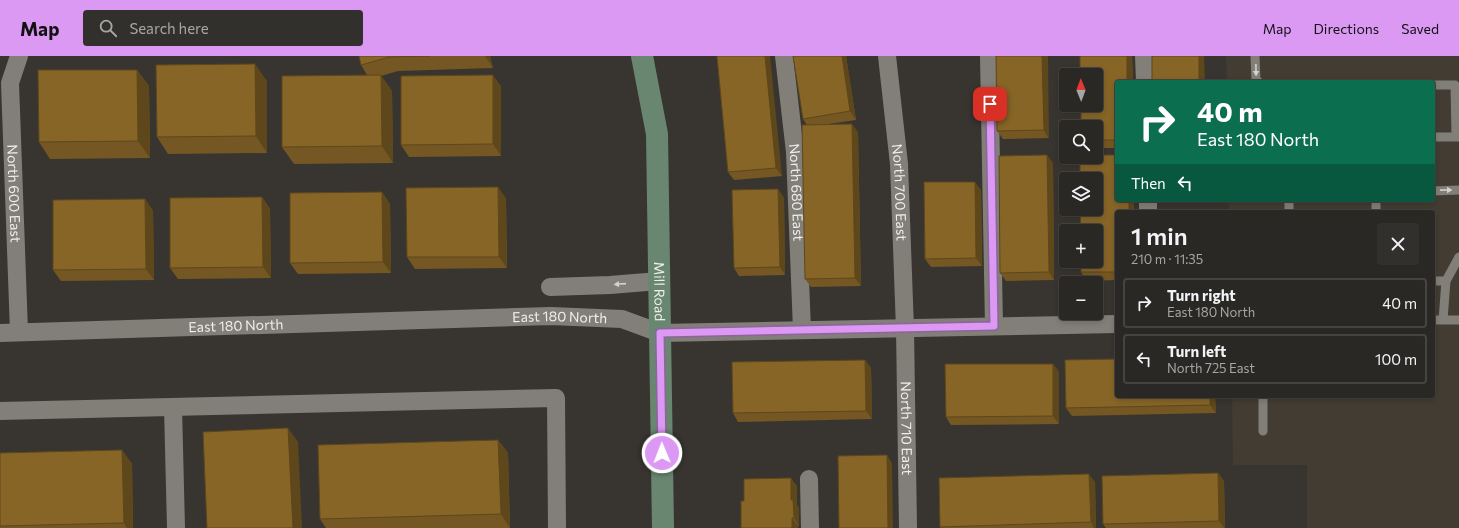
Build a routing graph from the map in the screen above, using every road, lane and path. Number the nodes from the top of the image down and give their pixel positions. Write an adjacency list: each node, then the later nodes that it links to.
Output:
1 (19, 56): 13 (street, North 600 East)
2 (642, 56): 17 (main road, Mill Road)
3 (784, 56): 27 (street, North 680 East)
4 (887, 56): 26 (street, North 700 East)
5 (989, 56): 25 (street)
6 (1144, 56): 8 (street)
7 (1255, 56): 9 (lane, one-way to 9)
8 (1145, 80)
9 (1256, 80)
10 (1435, 85): 12 (lane)
11 (1435, 137): 12 (lane)
12 (1457, 137)
13 (7, 159): 28 (street, North 600 East)
14 (1435, 190): 15 (lane, one-way to 15)
15 (1459, 190)
16 (1459, 257): 19 (lane)
17 (659, 281): 20 (street, one-way to 20); 30 (main road, Mill Road)
18 (1435, 281): 19 (lane)
19 (1446, 281): 22 (lane)
20 (550, 287)
21 (1435, 320): 22 (lane)
22 (1443, 320): 23 (lane)
23 (1459, 320)
24 (1115, 324): 25 (street, East 180 North)
25 (994, 326): 26 (street, East 180 North)
26 (905, 329): 27 (street, East 180 North); 40 (street, North 710 East)
27 (802, 330): 30 (street, East 180 North)
28 (19, 332): 29 (street, East 180 North); 30 (street, East 180 North)
29 (0, 333)
30 (660, 333): 38 (main road, Mill Road)
31 (1263, 398): 34 (lane)
32 (173, 407): 33 (street); 36 (street); 37 (street)
33 (0, 411)
34 (1263, 431)
35 (809, 479): 39 (street)
36 (176, 528)
37 (557, 528)
38 (663, 528)
39 (810, 528)
40 (908, 528)

